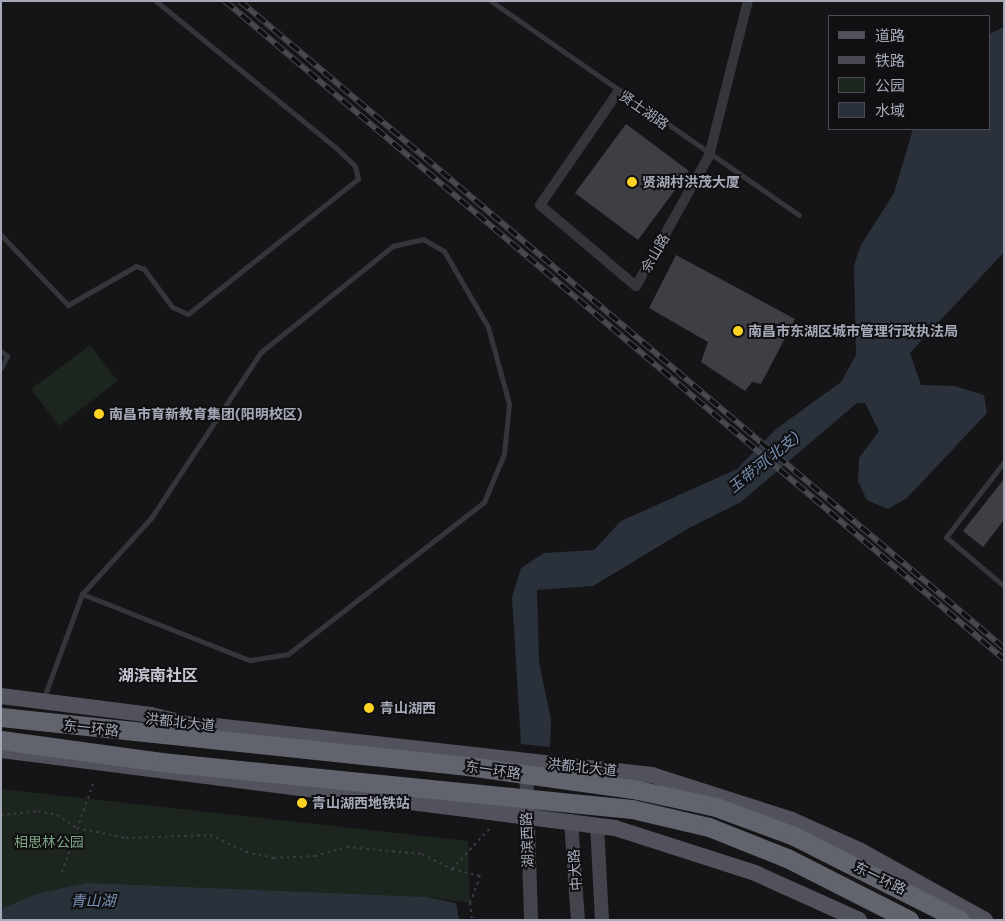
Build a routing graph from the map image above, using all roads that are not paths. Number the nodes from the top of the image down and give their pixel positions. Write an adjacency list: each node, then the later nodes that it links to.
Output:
1 (156, 1): 7 (lane)
2 (491, 1): 4 (lane, 贤士湖路)
3 (748, 1): 5 (street, 佘山路)
4 (618, 92): 5 (lane, 贤士湖路); 5 (street, 佘山路)
5 (709, 156): 6 (lane, 贤士湖路)
6 (799, 215)
7 (1, 235)
8 (1, 351): 9 (lane)
9 (1, 368)
10 (1004, 462): 11 (lane)
11 (1004, 586)
12 (82, 594): 12 (lane); 15 (lane)
13 (1, 696): 19 (main road, bridge)
14 (1, 703): 15 (main road, 洪都北大道)
15 (40, 707): 21 (main road, 洪都北大道)
16 (1, 717): 19 (highway, 东一环路, bridge)
17 (1, 740): 20 (highway, 东一环路, bridge)
18 (1, 749): 20 (main road, bridge); 22 (main road)
19 (290, 749): 30 (highway, 东一环路, bridge)
20 (66, 750): 29 (highway, 东一环路, bridge)
21 (526, 761): 22 (main road, 湖滨西路); 31 (main road, 洪都北大道)
22 (526, 815): 23 (main road); 25 (main road, 湖滨西路)
23 (571, 821): 24 (main road); 26 (main road, 中大路)
24 (597, 825): 27 (main road, 中大路); 28 (main road)
25 (531, 920)
26 (578, 920)
27 (602, 920)
28 (859, 920)
29 (909, 920)
30 (960, 920)
31 (984, 920)

